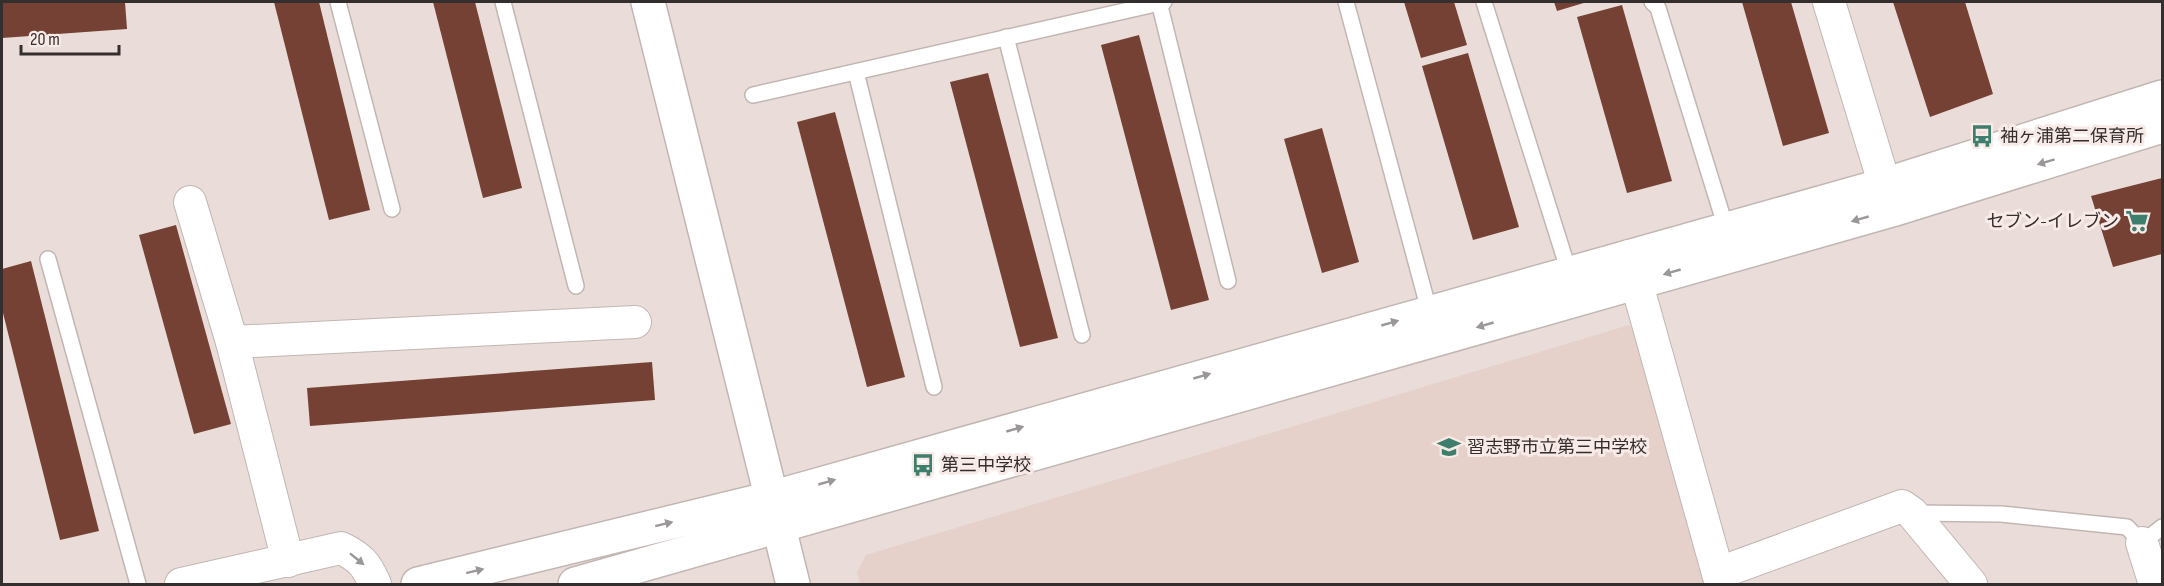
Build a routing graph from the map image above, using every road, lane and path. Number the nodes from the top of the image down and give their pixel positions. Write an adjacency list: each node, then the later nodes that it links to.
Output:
1 (338, 2): 16 (lane)
2 (503, 2): 22 (lane)
3 (648, 2): 28 (street)
4 (1162, 2): 9 (lane); 21 (lane)
5 (1346, 2): 24 (lane)
6 (1484, 2): 20 (lane)
7 (1652, 2): 17 (lane)
8 (1829, 2): 14 (street)
9 (1006, 37): 10 (lane); 25 (lane)
10 (856, 72): 11 (lane); 27 (lane)
11 (753, 95)
12 (2163, 97): 14 (street)
13 (2163, 126): 14 (street, one-way to 14)
14 (1888, 197): 17 (street); 19 (street, one-way to 19)
15 (190, 202): 26 (street)
16 (392, 209)
17 (1726, 228): 19 (street)
18 (48, 259): 33 (lane)
19 (1632, 269): 20 (street); 24 (street, one-way to 24); 32 (street)
20 (1569, 272): 24 (street)
21 (1228, 281)
22 (576, 286)
23 (635, 322): 26 (street)
24 (1432, 326): 28 (street)
25 (1082, 334)
26 (232, 342): 31 (street)
27 (934, 387)
28 (775, 512): 36 (street, one-way to 28); 37 (street); 38 (street)
29 (1912, 513): 30 (lane); 32 (street); 39 (street)
30 (2152, 535): 40 (street)
31 (288, 561): 34 (street); 35 (street, one-way to 35)
32 (1720, 579)
33 (138, 585)
34 (181, 585)
35 (375, 585)
36 (418, 585)
37 (576, 585)
38 (793, 585)
39 (1971, 585)
40 (2155, 585)

